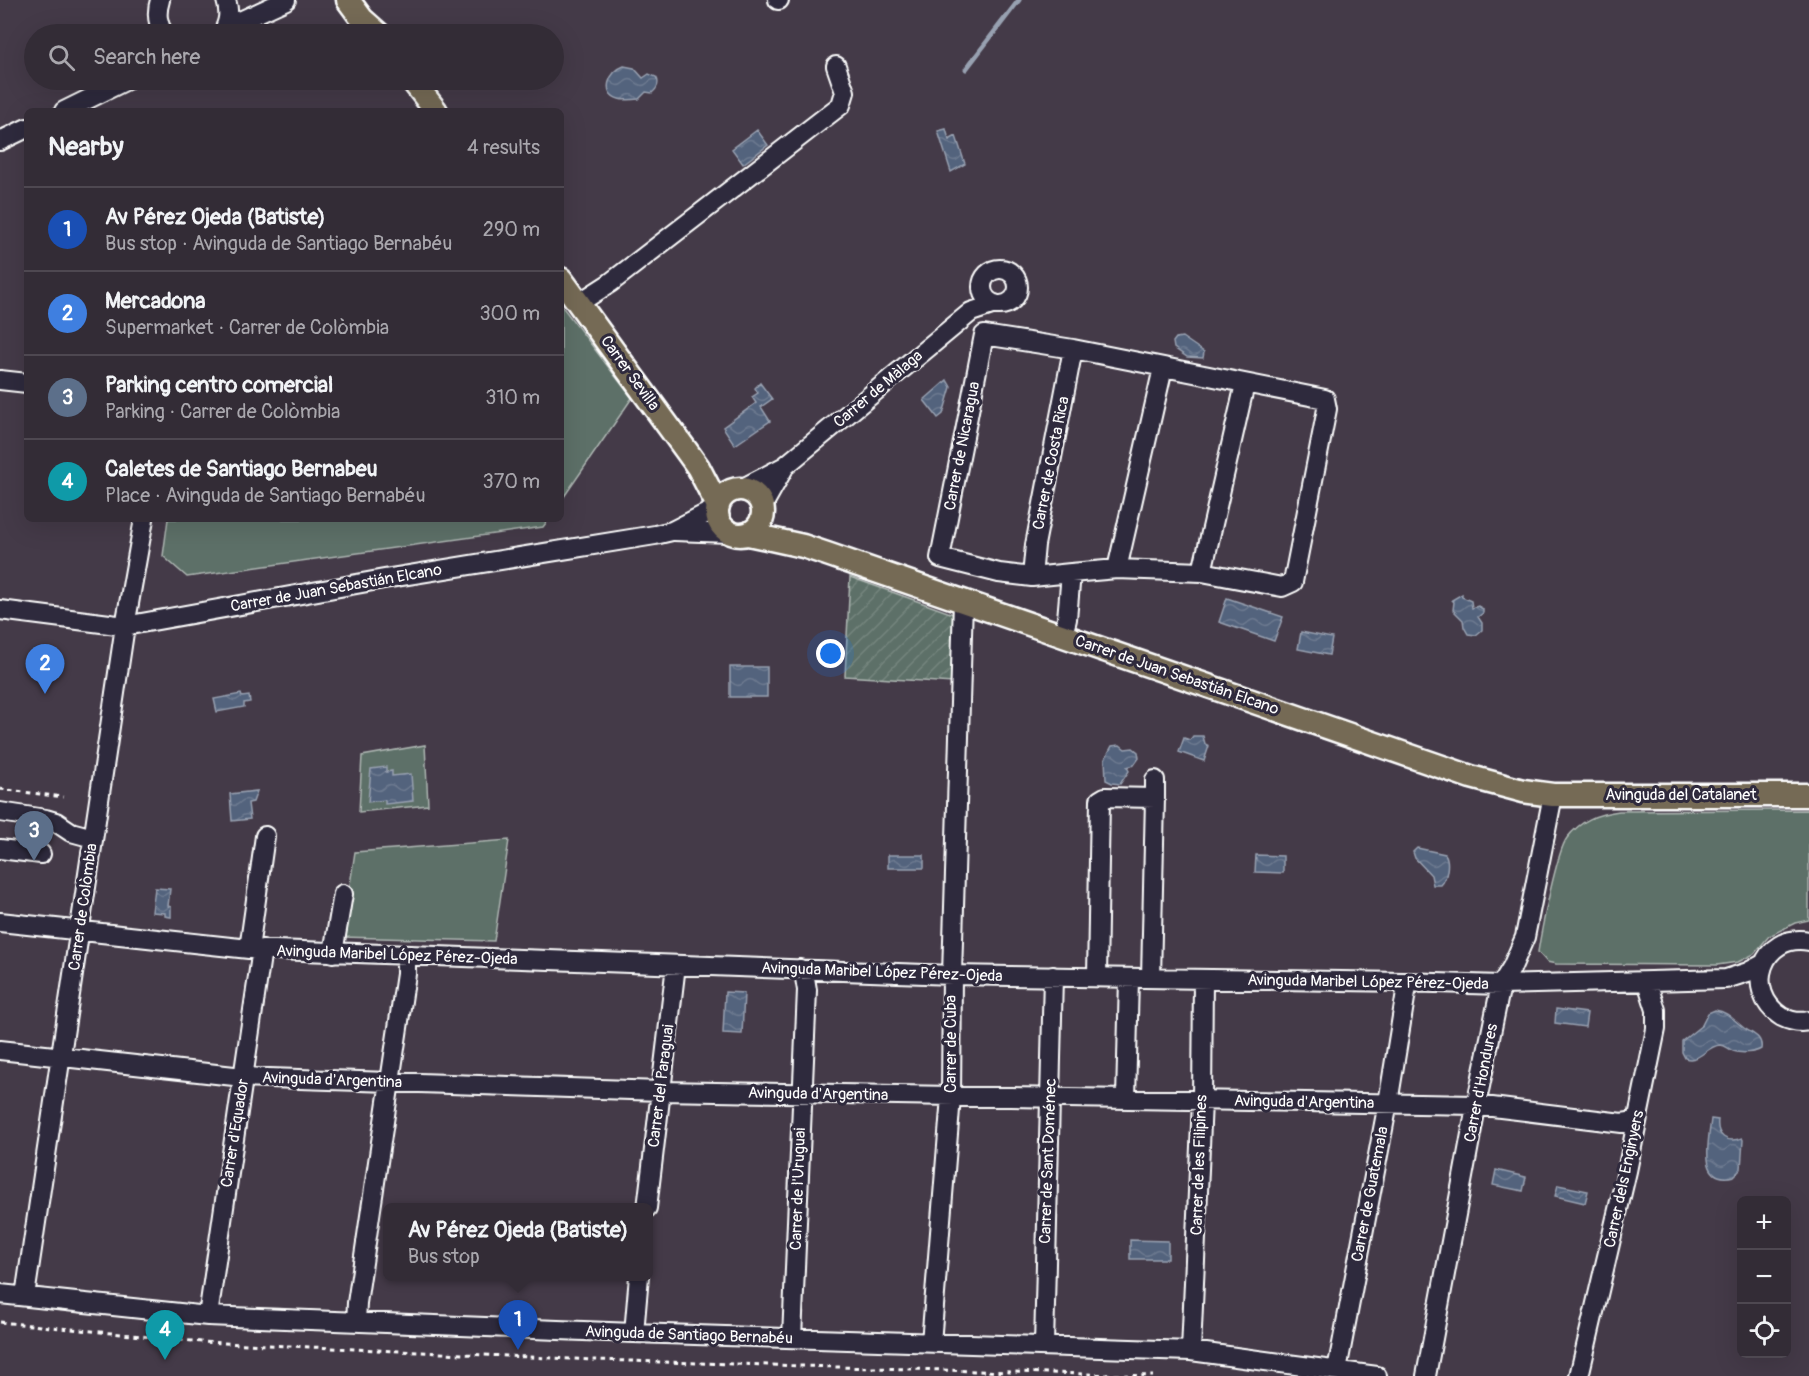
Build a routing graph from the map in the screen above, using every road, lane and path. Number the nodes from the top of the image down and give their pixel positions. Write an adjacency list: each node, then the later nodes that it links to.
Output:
1 (226, 0): 5 (street)
2 (286, 0): 6 (street)
3 (348, 0): 7 (main road)
4 (368, 0): 8 (main road)
5 (227, 24)
6 (235, 24)
7 (368, 24)
8 (375, 24)
9 (836, 66): 18 (street)
10 (105, 90): 12 (street)
11 (420, 90): 13 (main road)
12 (70, 108)
13 (434, 108)
14 (24, 129): 15 (street)
15 (0, 140)
16 (564, 283): 18 (main road, Carrer Sevilla)
17 (983, 284): 19 (street); 19 (street); 20 (street, Carrer de Màlaga)
18 (579, 303): 27 (main road, Carrer Sevilla)
19 (994, 304): 20 (street, Carrer de Màlaga)
20 (971, 312): 26 (street, Carrer de Màlaga)
21 (1073, 349): 22 (street); 38 (street, Carrer de Costa Rica); 38 (street, Carrer de Nicaragua)
22 (1163, 368): 25 (street); 35 (street)
23 (0, 380): 24 (street)
24 (24, 383)
25 (1245, 384): 36 (street); 36 (street)
26 (785, 466): 28 (street, Carrer de Màlaga); 30 (street, Carrer de Màlaga)
27 (698, 467): 28 (main road, Carrer Sevilla); 29 (main road, Carrer Sevilla)
28 (738, 489): 29 (main road); 30 (main road)
29 (717, 507): 32 (street, Carrer de Juan Sebastián Elcano); 33 (main road)
30 (763, 508): 33 (main road); 34 (main road, Carrer de Juan Sebastián Elcano)
31 (143, 522): 41 (street, Carrer de Colòmbia)
32 (672, 531): 33 (street, Carrer de Juan Sebastián Elcano); 41 (street, Carrer de Juan Sebastián Elcano)
33 (739, 533): 34 (main road, Carrer de Juan Sebastián Elcano)
34 (803, 546): 39 (main road, Carrer de Juan Sebastián Elcano)
35 (1117, 569): 36 (street); 37 (street)
36 (1202, 572)
37 (1071, 573): 38 (street); 42 (street)
38 (1032, 577)
39 (963, 601): 42 (main road, Carrer de Juan Sebastián Elcano); 64 (street, Carrer de Cuba)
40 (0, 610): 41 (street, Carrer de Juan Sebastián Elcano)
41 (125, 626): 51 (street, Carrer de Colòmbia)
42 (1063, 635): 45 (main road, Carrer de Juan Sebastián Elcano)
43 (1155, 780): 48 (street)
44 (0, 789): 47 (path)
45 (1553, 795): 46 (main road, Avinguda del Catalanet); 72 (street, Carrer d'Hondures)
46 (1809, 795)
47 (63, 797)
48 (1155, 798): 66 (street); 68 (street)
49 (0, 812): 51 (street)
50 (265, 836): 58 (street, Carrer d'Equador)
51 (93, 838): 56 (street, Carrer de Colòmbia)
52 (0, 849): 53 (street)
53 (41, 854)
54 (343, 894): 59 (street)
55 (0, 922): 56 (street, Avinguda Maribel López Pérez-Ojeda)
56 (79, 930): 58 (street, Avinguda Maribel López Pérez-Ojeda); 75 (street, Carrer de Colòmbia)
57 (1806, 937): 61 (street)
58 (255, 949): 59 (street, Avinguda Maribel López Pérez-Ojeda); 76 (street, Carrer d'Equador)
59 (333, 953): 60 (street, Avinguda Maribel López Pérez-Ojeda)
60 (406, 956): 62 (street, Avinguda Maribel López Pérez-Ojeda); 77 (street)
61 (1763, 964): 71 (street, Avinguda Maribel López Pérez-Ojeda); 73 (street)
62 (676, 965): 63 (street, Avinguda Maribel López Pérez-Ojeda); 78 (street, Carrer del Paraguai)
63 (800, 969): 64 (street, Avinguda Maribel López Pérez-Ojeda); 79 (street, Carrer de l'Uruguai)
64 (952, 975): 65 (street, Avinguda Maribel López Pérez-Ojeda); 80 (street, Carrer de Cuba)
65 (1053, 976): 66 (street, Avinguda Maribel López Pérez-Ojeda); 81 (street, Carrer de Sant Doménec)
66 (1097, 977): 67 (street, Avinguda Maribel López Pérez-Ojeda)
67 (1129, 978): 68 (street, Avinguda Maribel López Pérez-Ojeda); 82 (street)
68 (1151, 978): 69 (street, Avinguda Maribel López Pérez-Ojeda)
69 (1203, 979): 70 (street, Avinguda Maribel López Pérez-Ojeda); 83 (street, Carrer de les Filipines)
70 (1403, 982): 72 (street, Avinguda Maribel López Pérez-Ojeda); 84 (street, Carrer de Guatemala)
71 (1647, 982): 72 (street, Avinguda Maribel López Pérez-Ojeda); 86 (street, Carrer dels Enginyers)
72 (1501, 985): 85 (street, Carrer d'Hondures)
73 (1809, 1020)
74 (0, 1050): 75 (street, Avinguda d'Argentina)
75 (62, 1056): 76 (street, Avinguda d'Argentina); 90 (street, Carrer de Colòmbia)
76 (243, 1077): 77 (street, Avinguda d'Argentina); 91 (street, Carrer d'Equador)
77 (391, 1081): 78 (street, Avinguda d'Argentina); 93 (street)
78 (661, 1091): 79 (street, Avinguda d'Argentina); 87 (street, Carrer del Paraguai)
79 (802, 1093): 80 (street, Avinguda d'Argentina); 95 (street, Carrer de l'Uruguai)
80 (951, 1097): 81 (street, Avinguda d'Argentina); 96 (street, Carrer de Cuba)
81 (1050, 1098): 82 (street, Avinguda d'Argentina); 97 (street, Carrer de Sant Doménec)
82 (1126, 1099): 83 (street, Avinguda d'Argentina)
83 (1202, 1101): 84 (street, Avinguda d'Argentina); 98 (street, Carrer de les Filipines)
84 (1388, 1103): 85 (street, Avinguda d'Argentina); 99 (street, Carrer de Guatemala)
85 (1476, 1105): 86 (street, Avinguda d'Argentina); 102 (street, Carrer d'Hondures)
86 (1636, 1121): 103 (street, Carrer dels Enginyers)
87 (648, 1203)
88 (639, 1281): 94 (street)
89 (0, 1294): 90 (street, Avinguda de Santiago Bernabéu)
90 (25, 1296): 91 (street, Avinguda de Santiago Bernabéu)
91 (208, 1316): 93 (street, Avinguda de Santiago Bernabéu)
92 (0, 1322): 100 (path)
93 (356, 1322): 94 (street, Avinguda de Santiago Bernabéu)
94 (634, 1333): 95 (street, Avinguda de Santiago Bernabéu)
95 (792, 1338): 96 (street, Avinguda de Santiago Bernabéu)
96 (931, 1343): 97 (street, Avinguda de Santiago Bernabéu)
97 (1044, 1346): 98 (street, Avinguda de Santiago Bernabéu)
98 (1191, 1351): 99 (street, Avinguda de Santiago Bernabéu)
99 (1336, 1370): 101 (street, Avinguda de Santiago Bernabéu)
100 (1153, 1376)
101 (1377, 1376)
102 (1426, 1376)
103 (1579, 1376)

